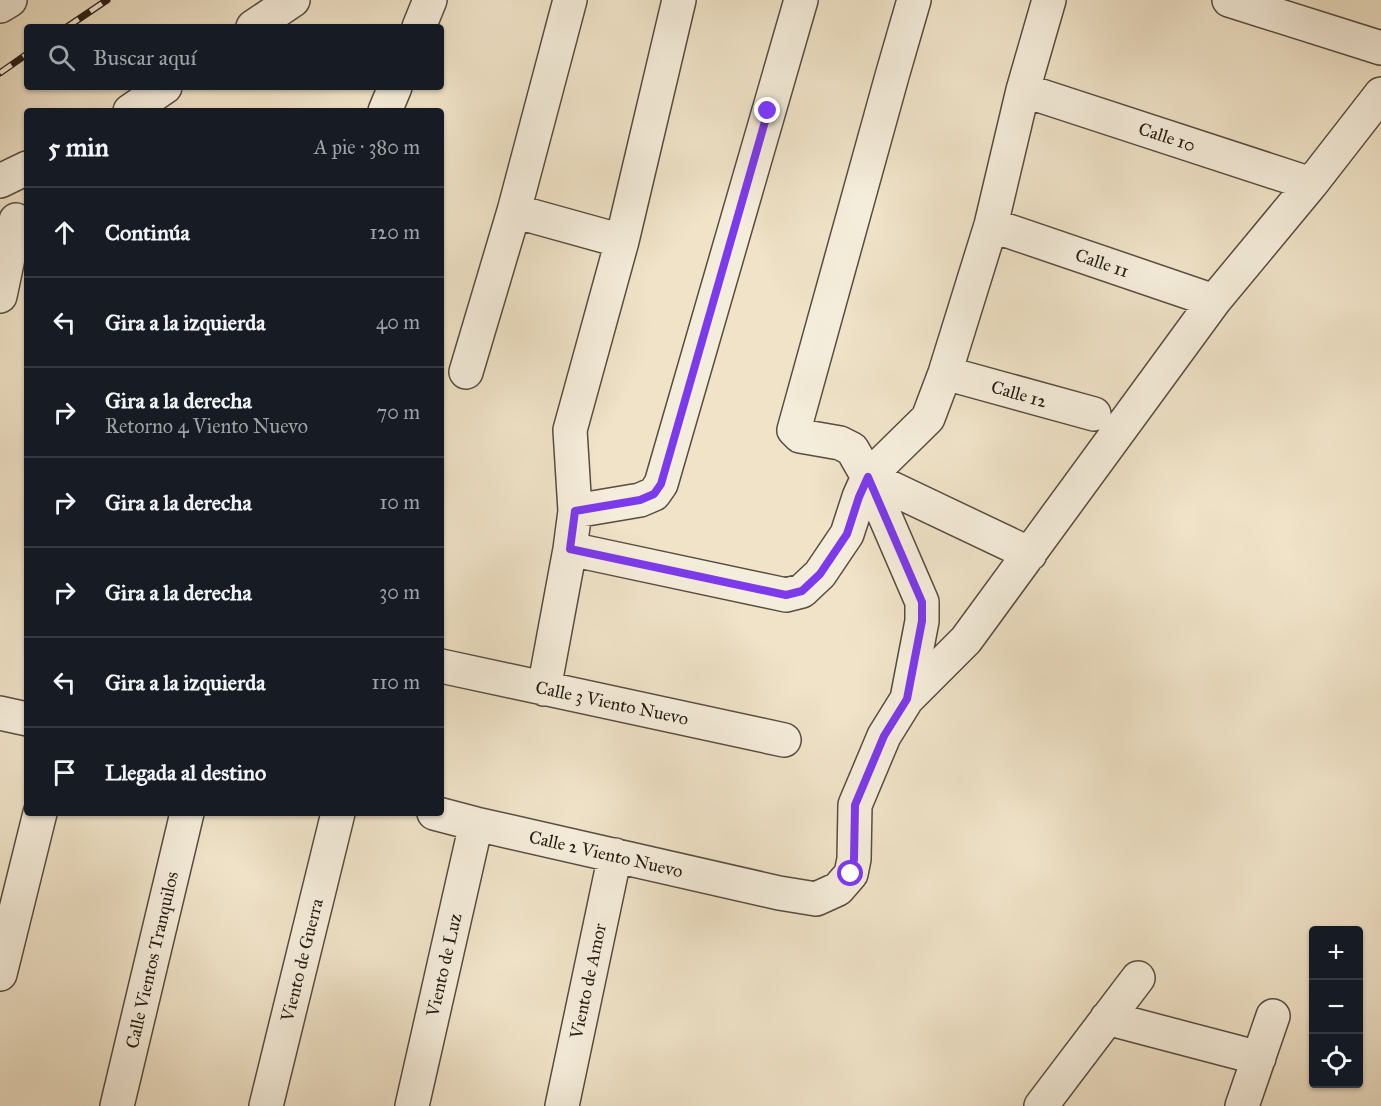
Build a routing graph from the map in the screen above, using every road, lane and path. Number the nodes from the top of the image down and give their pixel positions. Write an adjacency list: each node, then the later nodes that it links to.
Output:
1 (10, 0): 10 (street)
2 (293, 0): 11 (street)
3 (430, 0): 12 (street)
4 (570, 0): 23 (street)
5 (679, 0): 26 (street)
6 (801, 0): 33 (street)
7 (914, 0): 32 (street)
8 (1049, 0): 16 (street)
9 (1229, 0): 13 (street)
10 (0, 6)
11 (257, 24)
12 (420, 24)
13 (1381, 48)
14 (161, 90): 18 (street)
15 (394, 90): 19 (street)
16 (1023, 90): 22 (street, Calle 10); 25 (street)
17 (1381, 94): 22 (street)
18 (134, 108)
19 (386, 108)
20 (24, 169): 21 (street)
21 (0, 181)
22 (1311, 184): 28 (street)
23 (514, 211): 26 (street); 29 (street)
24 (16, 220): 27 (street)
25 (991, 225): 28 (street, Calle 11); 30 (street)
26 (622, 242): 33 (street)
27 (0, 296)
28 (1214, 301): 35 (street)
29 (466, 372)
30 (945, 373): 31 (street, Calle 12); 32 (street)
31 (1094, 414)
32 (868, 477): 34 (street); 35 (street); 38 (street)
33 (575, 511): 34 (street)
34 (570, 549): 37 (street)
35 (1030, 554): 38 (street)
36 (444, 667): 37 (street, Calle 3 Viento Nuevo)
37 (544, 689): 41 (street, Calle 3 Viento Nuevo)
38 (907, 699): 47 (street, Calle 2 Viento Nuevo)
39 (0, 713): 40 (street)
40 (24, 718)
41 (783, 740)
42 (39, 816): 48 (street)
43 (186, 816): 53 (street, Calle Vientos Tranquilos)
44 (337, 816): 54 (street, Viento de Guerra)
45 (444, 816): 46 (street, Calle 2 Viento Nuevo)
46 (476, 824): 47 (street, Calle 2 Viento Nuevo); 55 (street, Viento de Luz)
47 (615, 855): 56 (street, Viento de Amor)
48 (0, 974)
49 (1138, 978): 51 (street)
50 (1273, 1016): 52 (street)
51 (1107, 1018): 52 (street); 57 (street)
52 (1259, 1058): 58 (street)
53 (117, 1106)
54 (266, 1106)
55 (412, 1106)
56 (562, 1106)
57 (1041, 1106)
58 (1242, 1106)

